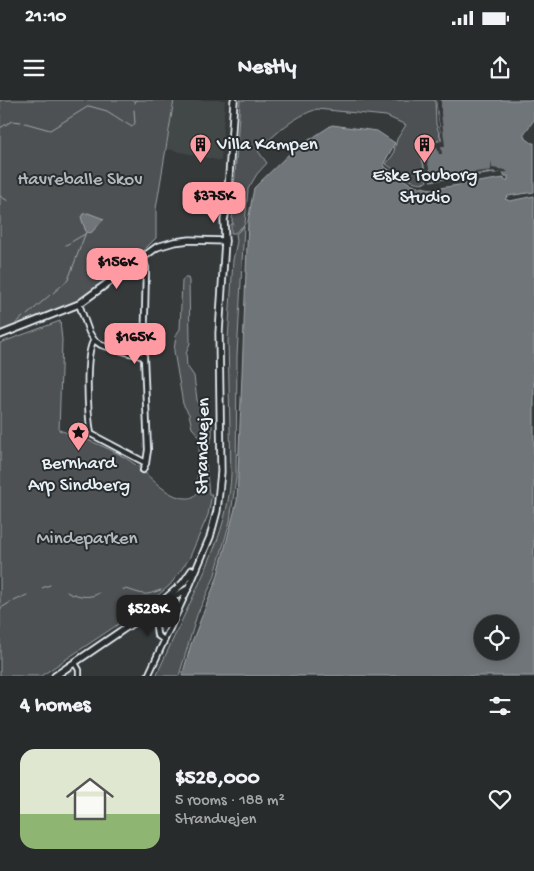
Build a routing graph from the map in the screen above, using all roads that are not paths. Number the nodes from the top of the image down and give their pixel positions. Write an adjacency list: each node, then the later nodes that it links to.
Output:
1 (234, 100): 2 (street, Strandvejen)
2 (225, 241): 3 (street); 10 (street, Strandvejen)
3 (143, 258): 4 (street); 7 (street)
4 (79, 304): 5 (street); 6 (street)
5 (0, 335)
6 (94, 340): 7 (street); 8 (street)
7 (144, 357): 8 (street)
8 (146, 463): 9 (street)
9 (144, 470)
10 (206, 546): 11 (street, Strandvejen); 12 (street)
11 (188, 589): 12 (street); 14 (street, Strandvejen)
12 (156, 607): 13 (street)
13 (149, 612): 14 (street); 15 (street)
14 (164, 640): 18 (street, Strandvejen)
15 (75, 663): 16 (street); 17 (street)
16 (55, 676)
17 (79, 676)
18 (148, 676)

